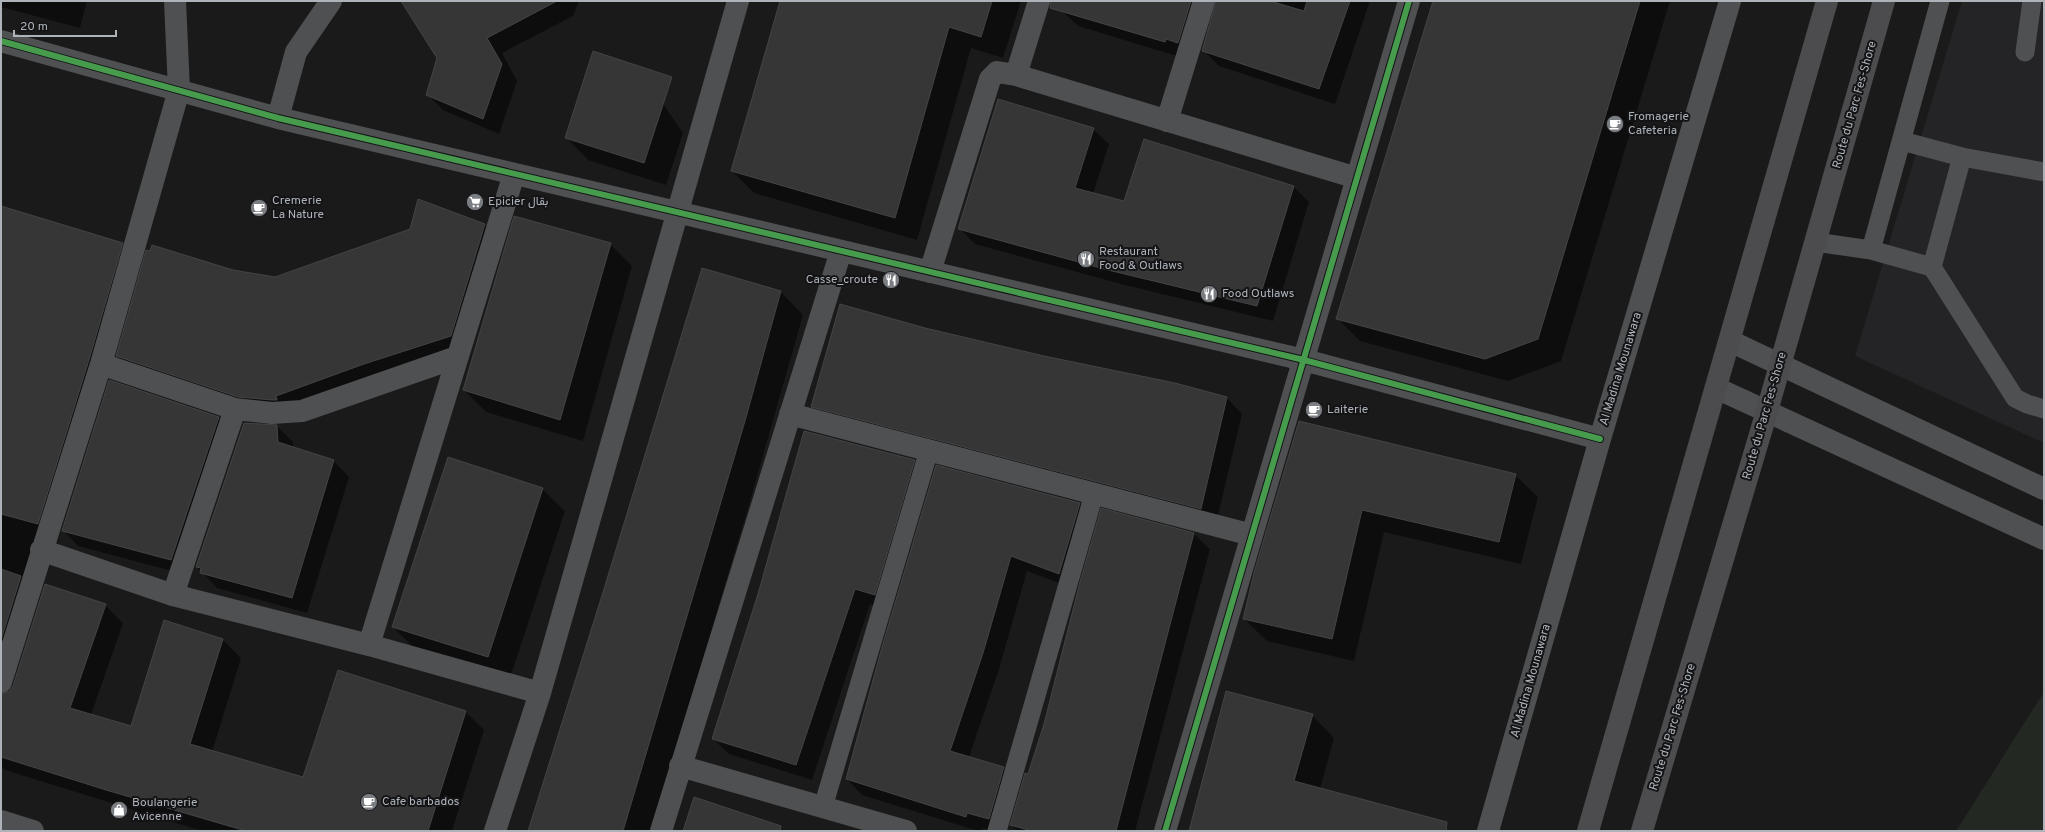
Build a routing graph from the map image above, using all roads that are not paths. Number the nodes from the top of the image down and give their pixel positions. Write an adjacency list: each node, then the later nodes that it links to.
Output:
1 (174, 1): 15 (street)
2 (331, 1): 16 (street)
3 (738, 1): 23 (street)
4 (1039, 1): 14 (street)
5 (1204, 1): 17 (street)
6 (1409, 1): 22 (street)
7 (1730, 1): 39 (street, Al Madina Mounawara)
8 (1827, 1): 29 (highway)
9 (1884, 1): 24 (highway, Route du Parc Fes-Shore)
10 (1940, 1): 18 (lane)
11 (2032, 1): 13 (lane)
12 (1, 41): 15 (street)
13 (2025, 52)
14 (1016, 75): 17 (street); 28 (street)
15 (179, 90): 16 (street); 32 (street)
16 (278, 118): 21 (street)
17 (1167, 121): 22 (street)
18 (1902, 141): 19 (lane); 25 (lane)
19 (1962, 157): 20 (lane); 27 (lane)
20 (2044, 172)
21 (514, 174): 23 (street); 30 (street)
22 (1357, 178): 31 (street)
23 (678, 212): 26 (street); 49 (street)
24 (1815, 242): 25 (lane); 33 (highway, Route du Parc Fes-Shore)
25 (1871, 250): 27 (lane)
26 (841, 251): 28 (street); 38 (street)
27 (1932, 267): 36 (lane)
28 (930, 272): 31 (street)
29 (1730, 341): 33 (street); 34 (highway)
30 (457, 357): 35 (street); 47 (street)
31 (1304, 360): 39 (street); 43 (street)
32 (101, 364): 35 (street); 45 (street)
33 (1780, 364): 37 (highway, Route du Parc Fes-Shore); 41 (street)
34 (1716, 388): 37 (street); 60 (highway)
35 (236, 409): 46 (street)
36 (2044, 409)
37 (1767, 411): 44 (street); 61 (highway, Route du Parc Fes-Shore)
38 (790, 414): 40 (street); 50 (street)
39 (1600, 439): 59 (street, Al Madina Mounawara)
40 (929, 450): 42 (street); 51 (lane)
41 (2044, 489)
42 (1094, 494): 43 (street); 57 (lane)
43 (1252, 535): 58 (street)
44 (2044, 540)
45 (41, 550): 46 (street); 48 (street)
46 (173, 594): 47 (street)
47 (369, 645): 49 (street)
48 (1, 682)
49 (540, 693): 54 (street)
50 (680, 766): 51 (street); 55 (street)
51 (823, 807): 56 (street)
52 (1, 821): 53 (street)
53 (33, 831)
54 (495, 831)
55 (661, 831)
56 (906, 831)
57 (997, 831)
58 (1165, 831)
59 (1488, 831)
60 (1588, 831)
61 (1642, 831)

